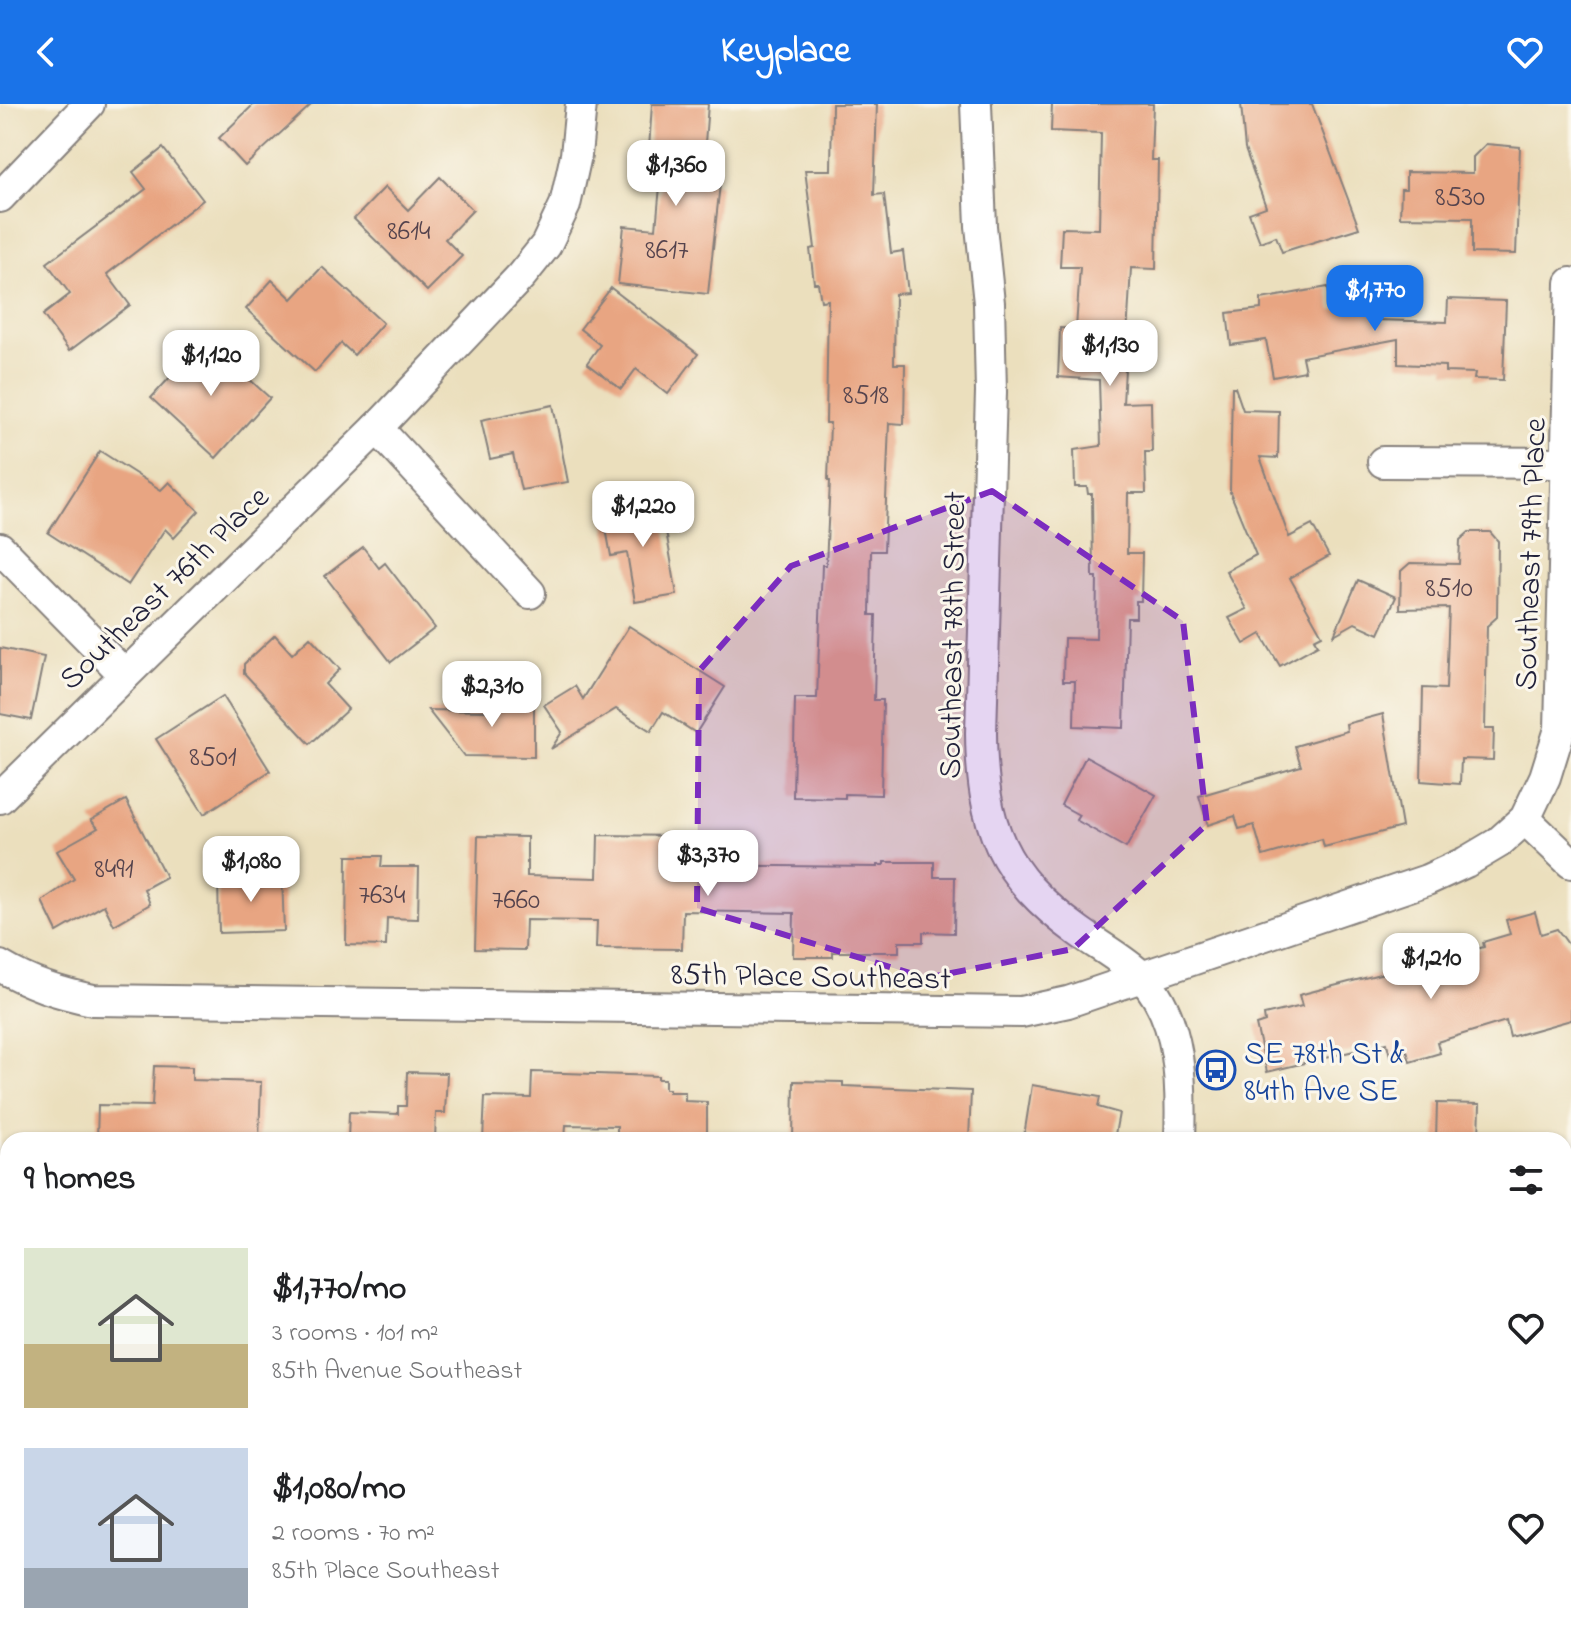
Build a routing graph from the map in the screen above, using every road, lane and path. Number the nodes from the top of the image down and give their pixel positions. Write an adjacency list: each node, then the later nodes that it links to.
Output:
1 (89, 104): 4 (street)
2 (581, 104): 6 (street, Southeast 76th Place)
3 (976, 104): 16 (street, Southeast 78th Street)
4 (0, 197)
5 (1571, 283): 8 (street, Southeast 79th Place)
6 (377, 428): 10 (street); 11 (street, Southeast 76th Place)
7 (1383, 462): 8 (street)
8 (1568, 463): 13 (street, Southeast 79th Place)
9 (0, 548): 11 (street)
10 (530, 593)
11 (125, 675): 12 (street, Southeast 76th Place)
12 (0, 798)
13 (1525, 819): 14 (street); 16 (street, 85th Place Southeast)
14 (1571, 863)
15 (0, 966): 16 (street, 85th Place Southeast)
16 (1142, 977): 17 (street, Southeast 78th Street)
17 (1180, 1132)

